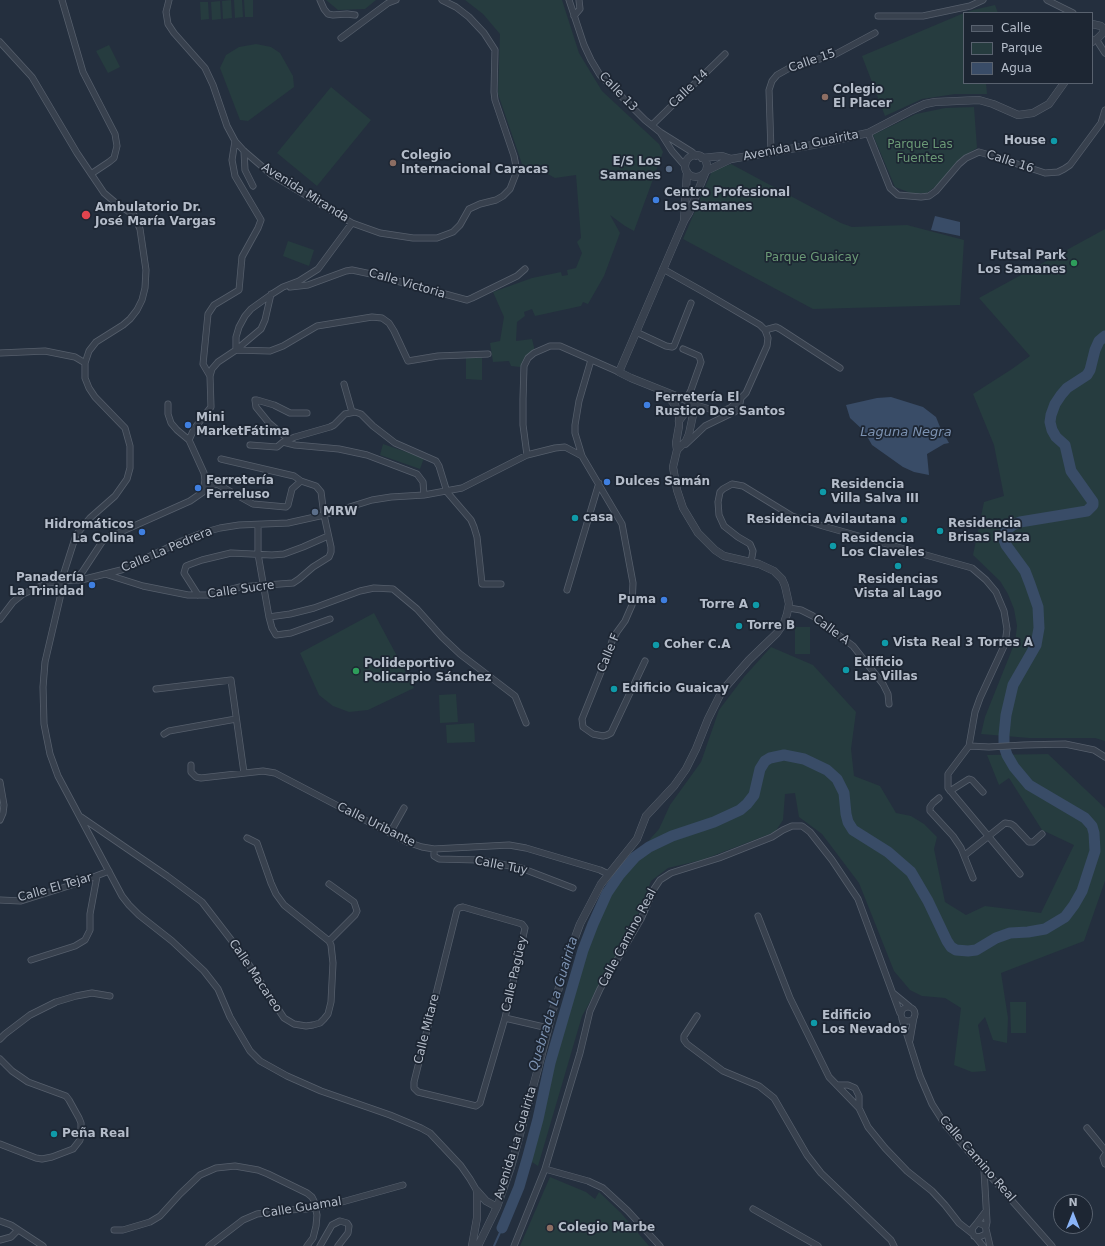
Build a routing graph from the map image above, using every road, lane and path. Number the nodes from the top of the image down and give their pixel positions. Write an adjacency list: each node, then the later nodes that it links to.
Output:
1 (62, 0): 34 (street)
2 (169, 0): 27 (street, Avenida Miranda)
3 (320, 0): 11 (street)
4 (396, 0): 17 (street)
5 (442, 0): 37 (street, Avenida Miranda)
6 (569, 0): 12 (street, Calle 13)
7 (578, 0): 12 (street)
8 (983, 0): 13 (street)
9 (1047, 0): 10 (street)
10 (1071, 12)
11 (355, 15)
12 (574, 16): 24 (street, Calle 13)
13 (878, 16)
14 (1093, 24): 15 (street)
15 (1104, 28): 18 (street)
16 (875, 33): 29 (street, Calle 15)
17 (341, 38)
18 (1096, 40): 20 (street)
19 (0, 42): 34 (street)
20 (1105, 53)
21 (726, 54): 24 (street, Calle 14)
22 (1063, 84): 26 (street, Avenida La Guairita)
23 (1105, 110): 26 (street, Calle 16)
24 (652, 125): 25 (street, Calle 13)
25 (660, 132): 30 (street, Calle 13); 32 (street, Calle 13)
26 (868, 133): 29 (street, Avenida La Guairita)
27 (235, 141): 28 (street, Avenida Miranda); 53 (street)
28 (244, 151): 35 (street); 37 (street, Avenida Miranda)
29 (771, 151): 31 (street, Avenida La Guairita)
30 (699, 157): 31 (street, Avenida La Guairita); 32 (street); 33 (street)
31 (731, 159): 33 (street, Avenida La Guairita)
32 (686, 169): 33 (street, Avenida La Guairita); 36 (street)
33 (706, 171): 36 (street)
34 (91, 174): 50 (street)
35 (253, 186)
36 (684, 221): 39 (street)
37 (352, 223): 40 (street)
38 (525, 269): 40 (street, Calle Victoria)
39 (663, 269): 43 (street); 44 (street)
40 (283, 287): 41 (street)
41 (272, 294): 46 (street); 46 (street)
42 (691, 303): 44 (street)
43 (765, 330): 51 (street); 56 (street)
44 (636, 332): 52 (street)
45 (683, 348): 57 (street)
46 (236, 350): 48 (street); 53 (street)
47 (0, 353): 50 (street)
48 (488, 354)
49 (590, 360): 52 (street); 67 (street); 68 (street, Calle F)
50 (85, 363): 82 (street)
51 (840, 368)
52 (618, 372): 55 (street, Avenida La Guairita)
53 (210, 376): 63 (street)
54 (344, 384): 60 (street)
55 (664, 392): 57 (street, Avenida La Guairita); 62 (street, Avenida La Guairita)
56 (741, 398): 59 (street); 66 (street)
57 (686, 400): 59 (street, Avenida La Guairita)
58 (168, 404): 63 (street)
59 (695, 406): 62 (street); 66 (street, Avenida La Guairita)
60 (352, 412): 64 (street); 73 (street)
61 (307, 413): 64 (street)
62 (679, 421): 66 (street, Avenida La Guairita)
63 (189, 440): 72 (street)
64 (286, 441): 65 (street); 74 (street)
65 (250, 445)
66 (677, 450): 79 (street, Avenida La Guairita)
67 (527, 455): 68 (street, Calle La Pedrera); 73 (street, Calle La Pedrera)
68 (582, 456): 71 (street, Calle F)
69 (221, 459): 70 (street)
70 (301, 481): 72 (street); 75 (street, Calle Sucre)
71 (599, 484): 85 (street); 91 (street, Calle F)
72 (203, 492): 81 (street)
73 (447, 492): 74 (street, Calle La Pedrera); 83 (street)
74 (424, 495): 75 (street, Calle La Pedrera)
75 (324, 515): 76 (street, Calle La Pedrera); 77 (street, Calle Sucre)
76 (258, 525): 78 (street); 80 (street, Calle La Pedrera)
77 (328, 536): 78 (street); 84 (street, Calle Sucre)
78 (258, 554): 84 (street); 86 (street)
79 (750, 562): 87 (street, Avenida La Guairita); 97 (street)
80 (103, 574): 81 (street, Calle La Pedrera); 86 (street, Calle Sucre)
81 (73, 580): 82 (street, Calle La Pedrera)
82 (61, 582): 89 (street, Calle La Pedrera); 106 (street)
83 (501, 584)
84 (264, 586): 86 (street, Calle Sucre); 88 (street)
85 (568, 590)
86 (198, 595)
87 (788, 608): 93 (street, Calle A); 115 (street, Avenida La Guairita)
88 (269, 617): 90 (street); 95 (street)
89 (0, 619)
90 (330, 619)
91 (645, 661)
92 (156, 689): 94 (street)
93 (889, 704)
94 (236, 719): 96 (street); 100 (street)
95 (526, 723)
96 (164, 734)
97 (969, 746): 98 (street); 102 (street)
98 (1105, 757)
99 (191, 765): 100 (street, Calle Uribante)
100 (244, 773): 108 (street, Calle Uribante)
101 (0, 782): 107 (street)
102 (950, 791): 103 (street); 110 (street)
103 (983, 792)
104 (939, 798): 113 (street)
105 (404, 808): 108 (street)
106 (80, 816): 114 (street); 124 (street, Calle Macareo)
107 (0, 820)
108 (390, 833): 112 (street, Calle Uribante)
109 (1042, 834): 110 (street)
110 (989, 836): 113 (street); 116 (street)
111 (247, 838): 124 (street)
112 (434, 849): 115 (street, Calle Uribante); 120 (street, Calle Tuy)
113 (965, 855): 118 (street)
114 (109, 871): 117 (street, Calle El Tejar); 148 (street)
115 (608, 874): 133 (street, Avenida La Guairita)
116 (1020, 874)
117 (97, 876): 121 (street, Calle El Tejar); 125 (street)
118 (973, 878)
119 (329, 884): 124 (street)
120 (573, 888)
121 (0, 900)
122 (459, 908): 132 (street, Calle Pagüey); 138 (street, Calle Mitare)
123 (758, 916): 137 (street)
124 (329, 940)
125 (31, 960)
126 (893, 993): 128 (street); 131 (street, Calle Camino Real); 145 (street, Calle Camino Real)
127 (110, 996): 134 (street)
128 (910, 1007): 129 (street); 131 (street)
129 (915, 1015): 131 (street); 135 (street, Calle Camino Real)
130 (697, 1016): 172 (street)
131 (901, 1016): 135 (street, Calle Camino Real)
132 (505, 1018): 133 (street, Calle Pagüey); 138 (street, Calle Pagüey)
133 (548, 1028): 150 (street, Avenida La Guairita)
134 (0, 1039)
135 (910, 1040): 146 (street, Calle Camino Real)
136 (0, 1059): 141 (street)
137 (838, 1086): 139 (street); 139 (street)
138 (476, 1106)
139 (859, 1108): 154 (street)
140 (1087, 1128): 142 (street)
141 (0, 1144)
142 (1105, 1150)
143 (1105, 1154): 144 (street)
144 (1105, 1164)
145 (545, 1169): 169 (street, Calle Camino Real); 170 (street)
146 (984, 1170): 152 (street); 174 (street, Calle Camino Real)
147 (403, 1185): 149 (street, Calle Guamal)
148 (477, 1191): 150 (street); 167 (street)
149 (316, 1207): 158 (street); 163 (street, Calle Guamal); 164 (street)
150 (497, 1207): 168 (street, Avenida La Guairita)
151 (753, 1209): 171 (street)
152 (986, 1211): 155 (street); 156 (street)
153 (0, 1221): 157 (street)
154 (959, 1223): 155 (street); 159 (street)
155 (976, 1224): 156 (street); 159 (street)
156 (986, 1228): 159 (street); 161 (street)
157 (18, 1230): 160 (street); 162 (street)
158 (114, 1230)
159 (974, 1234): 173 (street)
160 (0, 1240)
161 (990, 1244): 173 (street)
162 (43, 1246)
163 (209, 1246)
164 (307, 1246)
165 (320, 1246): 166 (street)
166 (338, 1246)
167 (472, 1246)
168 (478, 1246)
169 (514, 1246)
170 (660, 1246)
171 (818, 1246)
172 (894, 1246)
173 (983, 1246)
174 (1052, 1246)

